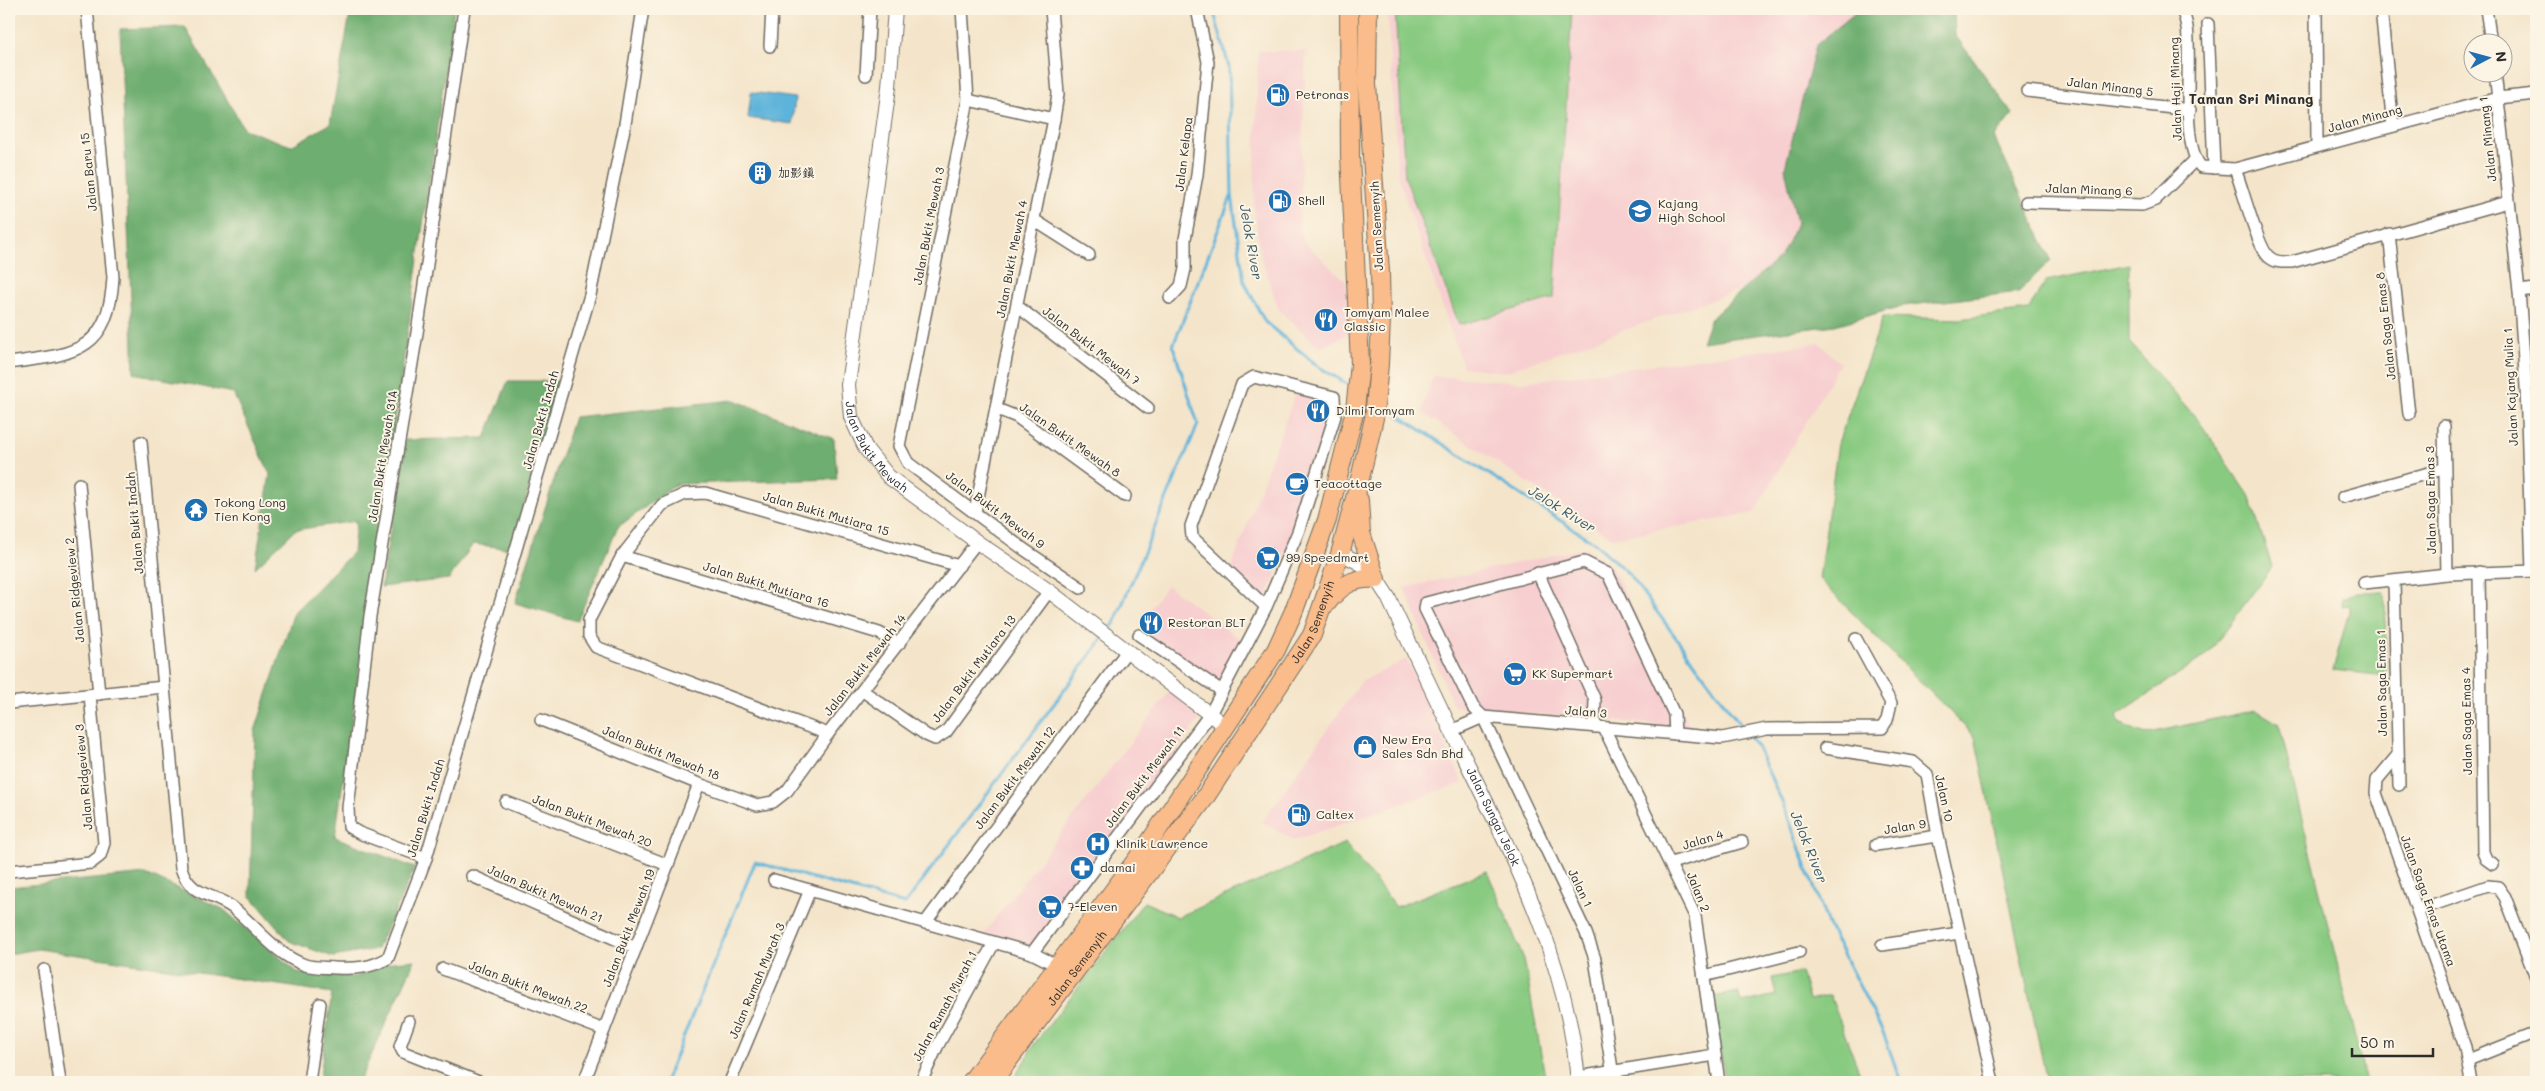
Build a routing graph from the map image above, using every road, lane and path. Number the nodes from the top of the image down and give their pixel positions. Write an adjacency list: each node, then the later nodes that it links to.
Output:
1 (87, 9): 45 (street, Jalan Baru 15)
2 (464, 9): 105 (street, Jalan Bukit Mewah 31A)
3 (643, 9): 105 (street, Jalan Bukit Indah)
4 (772, 9): 18 (street)
5 (870, 9): 19 (street)
6 (895, 9): 59 (street, Jalan Bukit Mewah)
7 (962, 9): 24 (street, Jalan Bukit Mewah 3)
8 (1050, 9): 26 (street, Jalan Bukit Mewah 4)
9 (1197, 9): 41 (street, Jalan Kelapa)
10 (1349, 9): 29 (main road, Jalan Semenyih)
11 (1368, 9): 38 (main road, Jalan Semenyih)
12 (2182, 9): 25 (street, Jalan Haji Minang)
13 (2316, 9): 28 (street)
14 (2381, 9): 27 (street)
15 (2486, 9): 17 (street)
16 (2208, 24): 31 (street)
17 (2489, 32)
18 (770, 46)
19 (866, 76)
20 (2496, 82): 23 (street, Jalan Minang 1)
21 (2027, 91): 25 (street, Jalan Minang 5)
22 (2536, 94): 23 (street, Jalan Minang)
23 (2498, 98): 27 (street, Jalan Minang); 34 (street, Jalan Minang 1)
24 (968, 100): 26 (street); 52 (street, Jalan Bukit Mewah 3)
25 (2190, 110): 30 (street, Jalan Haji Minang)
26 (1054, 119): 35 (street, Jalan Bukit Mewah 4)
27 (2393, 126): 28 (street, Jalan Minang)
28 (2317, 146): 32 (street, Jalan Minang)
29 (1350, 155): 38 (main road); 44 (main road, Jalan Semenyih)
30 (2198, 164): 31 (street, Jalan Minang); 33 (street, Jalan Minang 6)
31 (2214, 168): 32 (street, Jalan Minang)
32 (2235, 169): 36 (street)
33 (2026, 202)
34 (2508, 202): 36 (street); 40 (street, Jalan Kajang Mulia 1)
35 (1034, 220): 37 (street); 42 (street, Jalan Bukit Mewah 4)
36 (2389, 234): 48 (street, Jalan Saga Emas 8)
37 (1089, 255)
38 (1380, 272): 44 (main road); 54 (main road, Jalan Semenyih)
39 (2536, 289): 40 (street)
40 (2519, 291): 65 (street, Jalan Kajang Mulia 1)
41 (1170, 298)
42 (1017, 306): 46 (street, Jalan Bukit Mewah 4); 47 (street, Jalan Bukit Mewah 7)
43 (9, 350): 45 (street)
44 (1360, 361): 50 (main road, Jalan Semenyih)
45 (9, 363)
46 (997, 408): 56 (street, Jalan Bukit Mewah 8); 58 (street, Jalan Bukit Mewah 4)
47 (1148, 408)
48 (2410, 414)
49 (2444, 426): 53 (street, Jalan Saga Emas 3)
50 (1349, 438): 61 (main road); 76 (main road, Jalan Semenyih)
51 (141, 442): 81 (street, Jalan Bukit Indah)
52 (899, 446): 58 (street, Jalan Bukit Mewah 9)
53 (2443, 469): 57 (street); 68 (street, Jalan Saga Emas 3)
54 (1359, 483): 61 (main road, Jalan Semenyih); 69 (main road)
55 (79, 484): 84 (street, Jalan Ridgeview 2)
56 (1125, 496)
57 (2343, 497)
58 (975, 512): 60 (street, Jalan Bukit Mewah 9)
59 (977, 542): 63 (street, Jalan Bukit Mewah); 64 (street, Jalan Bukit Mewah 14)
60 (1022, 548): 63 (street); 72 (street, Jalan Bukit Mewah 9)
61 (1340, 554): 69 (street, Jalan Sungai Jelok); 75 (main road, Jalan Semenyih); 76 (main road)
62 (622, 556): 64 (street, Jalan Bukit Mutiara 15); 79 (street, Jalan Bukit Mutiara 16); 93 (street)
63 (1011, 564): 73 (street, Jalan Bukit Mewah)
64 (959, 566): 79 (street, Jalan Bukit Mewah 14)
65 (2534, 571): 66 (street, Jalan Kajang Mulia 1)
66 (2479, 572): 68 (street, Jalan Kajang Mulia 1); 107 (street, Jalan Saga Emas 4)
67 (1538, 573): 88 (street, Jalan 1); 91 (street); 94 (street)
68 (2447, 574): 70 (street, Jalan Kajang Mulia 1)
69 (1376, 578): 75 (main road); 92 (street, Jalan Sungai Jelok)
70 (2394, 581): 71 (street, Jalan Kajang Mulia 1); 96 (street, Jalan Saga Emas 1)
71 (2364, 583)
72 (1082, 588)
73 (1049, 591): 80 (street, Jalan Bukit Mewah); 82 (street, Jalan Bukit Mutiara 13)
74 (1266, 607): 74 (street, Jalan Bukit Mewah 11); 83 (street, Jalan Bukit Mewah 11)
75 (1320, 612): 86 (main road, Jalan Semenyih)
76 (1293, 614): 90 (main road, Jalan Semenyih)
77 (1139, 634): 83 (street)
78 (1856, 639): 94 (street, Jalan 3)
79 (899, 644): 82 (street, Jalan Bukit Mewah 14)
80 (1122, 647): 87 (street, Jalan Bukit Mewah); 114 (street, Jalan Bukit Mewah 12)
81 (164, 687): 84 (street); 105 (street, Jalan Bukit Indah)
82 (863, 691): 93 (street, Jalan Bukit Mewah 14)
83 (1222, 691): 87 (street, Jalan Bukit Mewah 11)
84 (95, 694): 85 (street); 109 (street, Jalan Ridgeview 3)
85 (9, 703)
86 (1265, 708): 90 (main road); 99 (main road, Jalan Semenyih)
87 (1210, 714): 90 (street, Jalan Bukit Mewah); 120 (street, Jalan Bukit Mewah 11)
88 (1483, 717): 91 (street, Jalan 3); 92 (street, Jalan 3); 132 (street, Jalan 1)
89 (541, 720): 97 (street, Jalan Bukit Mewah 18)
90 (1226, 726): 99 (main road); 121 (main road, Jalan Semenyih)
91 (1599, 727): 94 (street, Jalan 3); 106 (street, Jalan 2)
92 (1452, 731): 133 (street, Jalan Sungai Jelok)
93 (828, 734): 101 (street, Jalan Bukit Mewah 14)
94 (1675, 734)
95 (1825, 748): 102 (street, Jalan 10)
96 (2397, 756): 98 (street, Jalan Saga Emas 1); 113 (street, Jalan Saga Emas Utama)
97 (699, 784): 101 (street, Jalan Bukit Mewah 18); 108 (street, Jalan Bukit Mewah 19)
98 (2399, 786)
99 (1204, 799): 141 (main road, Jalan Semenyih)
100 (506, 802): 108 (street, Jalan Bukit Mewah 20)
101 (773, 802)
102 (1938, 836): 104 (street, Jalan 9); 115 (street, Jalan 10)
103 (1742, 842): 106 (street, Jalan 4)
104 (1876, 845)
105 (426, 858)
106 (1672, 863): 124 (street, Jalan 2)
107 (2493, 864)
108 (668, 865): 118 (street, Jalan Bukit Mewah 19)
109 (9, 871)
110 (472, 876): 118 (street, Jalan Bukit Mewah 21)
111 (774, 880): 112 (street)
112 (810, 890): 114 (street); 138 (street, Jalan Rumah Murah 3)
113 (2418, 910): 125 (street); 131 (street, Jalan Saga Emas Utama)
114 (925, 923): 116 (street)
115 (1959, 933): 117 (street); 143 (street, Jalan 10)
116 (994, 942): 120 (street); 139 (street, Jalan Rumah Murah 1)
117 (1882, 946)
118 (636, 948): 128 (street, Jalan Bukit Mewah 19)
119 (1799, 952): 124 (street)
120 (1032, 953): 121 (street)
121 (1056, 965): 140 (main road, Jalan Semenyih)
122 (442, 969): 128 (street, Jalan Bukit Mewah 22)
123 (44, 970): 134 (street)
124 (1704, 976): 130 (street, Jalan 2)
125 (2536, 978)
126 (320, 1004): 135 (street)
127 (409, 1021): 136 (street)
128 (604, 1030): 137 (street, Jalan Bukit Mewah 19)
129 (2536, 1033): 131 (street)
130 (1715, 1055): 132 (street); 142 (street, Jalan 2)
131 (2468, 1060): 144 (street)
132 (1613, 1077): 133 (street)
133 (1578, 1080)
134 (60, 1082)
135 (309, 1082)
136 (479, 1082)
137 (584, 1082)
138 (730, 1082)
139 (922, 1082)
140 (971, 1082)
141 (992, 1082)
142 (1719, 1082)
143 (1993, 1082)
144 (2471, 1082)

